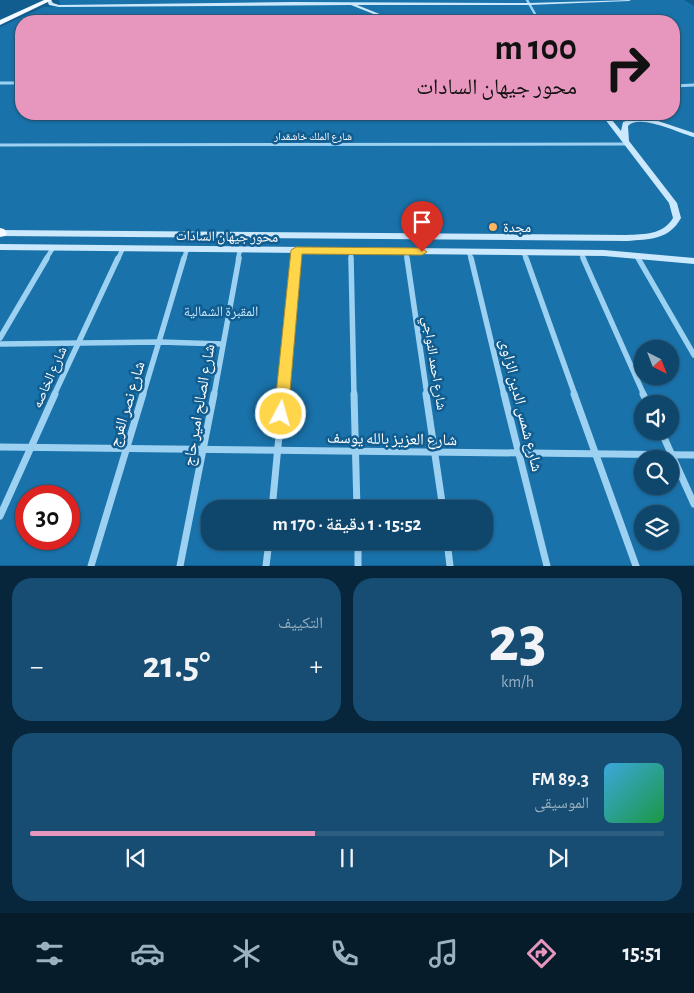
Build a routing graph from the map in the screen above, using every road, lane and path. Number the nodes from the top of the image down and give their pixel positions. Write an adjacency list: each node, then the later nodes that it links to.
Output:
1 (49, 0): 4 (main road); 7 (highway)
2 (342, 0): 5 (street)
3 (629, 0): 6 (main road)
4 (229, 2): 5 (main road)
5 (352, 2): 6 (main road); 8 (main road)
6 (528, 2): 9 (street)
7 (17, 15)
8 (381, 15)
9 (536, 15)
10 (15, 16): 11 (highway)
11 (0, 23)
12 (0, 83): 13 (street)
13 (15, 83)
14 (694, 85): 15 (street)
15 (680, 86)
16 (608, 120): 20 (main road)
17 (633, 120): 20 (main road)
18 (649, 120): 19 (main road)
19 (694, 135)
20 (626, 144): 21 (street, شارع الملك خاشقدار); 22 (main road, محور جيهان السادات)
21 (0, 145)
22 (0, 233)
23 (0, 247): 24 (main road, محور جيهان السادات)
24 (53, 248): 25 (main road, محور جيهان السادات); 36 (street)
25 (123, 248): 26 (main road, محور جيهان السادات); 37 (street, شارع الخاصه)
26 (187, 249): 27 (main road, محور جيهان السادات); 38 (street, شارع نصر الفرج)
27 (240, 250): 28 (main road, محور جيهان السادات); 40 (street, شارع الصالح امير حاج)
28 (296, 250): 29 (main road, محور جيهان السادات); 47 (street)
29 (351, 251): 30 (main road, محور جيهان السادات); 48 (street)
30 (406, 252): 31 (main road, محور جيهان السادات); 49 (street, شارع احمد النواجي)
31 (469, 252): 32 (main road, محور جيهان السادات); 50 (street, شارع شمس الدين الزاوى)
32 (524, 253): 33 (main road, محور جيهان السادات); 51 (street)
33 (581, 253): 34 (main road, محور جيهان السادات); 42 (street)
34 (637, 256): 35 (main road, محور جيهان السادات); 41 (street)
35 (694, 261)
36 (0, 338)
37 (78, 342): 38 (street); 39 (street); 44 (street, شارع الخاصه)
38 (160, 342): 40 (street); 45 (street, شارع نصر الفرج)
39 (0, 344)
40 (223, 344): 46 (street, شارع الصالح امير حاج)
41 (694, 355)
42 (644, 395)
43 (0, 447): 44 (street, شارع العزيز بالله يوسف)
44 (31, 447): 45 (street, شارع العزيز بالله يوسف); 60 (street, شارع الخاصه)
45 (127, 448): 46 (street, شارع العزيز بالله يوسف); 64 (street, شارع نصر الفرج)
46 (204, 449): 47 (street, شارع العزيز بالله يوسف); 65 (street, شارع الصالح امير حاج)
47 (277, 450): 48 (street, شارع العزيز بالله يوسف); 56 (street)
48 (357, 451): 49 (street, شارع العزيز بالله يوسف); 57 (street)
49 (436, 452): 50 (street, شارع العزيز بالله يوسف); 58 (street, شارع احمد النواجي)
50 (519, 453): 51 (street, شارع العزيز بالله يوسف); 69 (street, شارع شمس الدين الزاوى)
51 (596, 454): 52 (street, شارع العزيز بالله يوسف); 70 (street)
52 (634, 454)
53 (679, 455): 54 (street, شارع العزيز بالله يوسف)
54 (694, 455)
55 (679, 471): 59 (street)
56 (273, 500)
57 (357, 500)
58 (442, 500)
59 (694, 504)
60 (0, 516)
61 (268, 550): 66 (street)
62 (358, 550): 67 (street)
63 (448, 550): 68 (street)
64 (91, 566)
65 (180, 566)
66 (266, 566)
67 (358, 566)
68 (450, 566)
69 (547, 566)
70 (636, 566)

